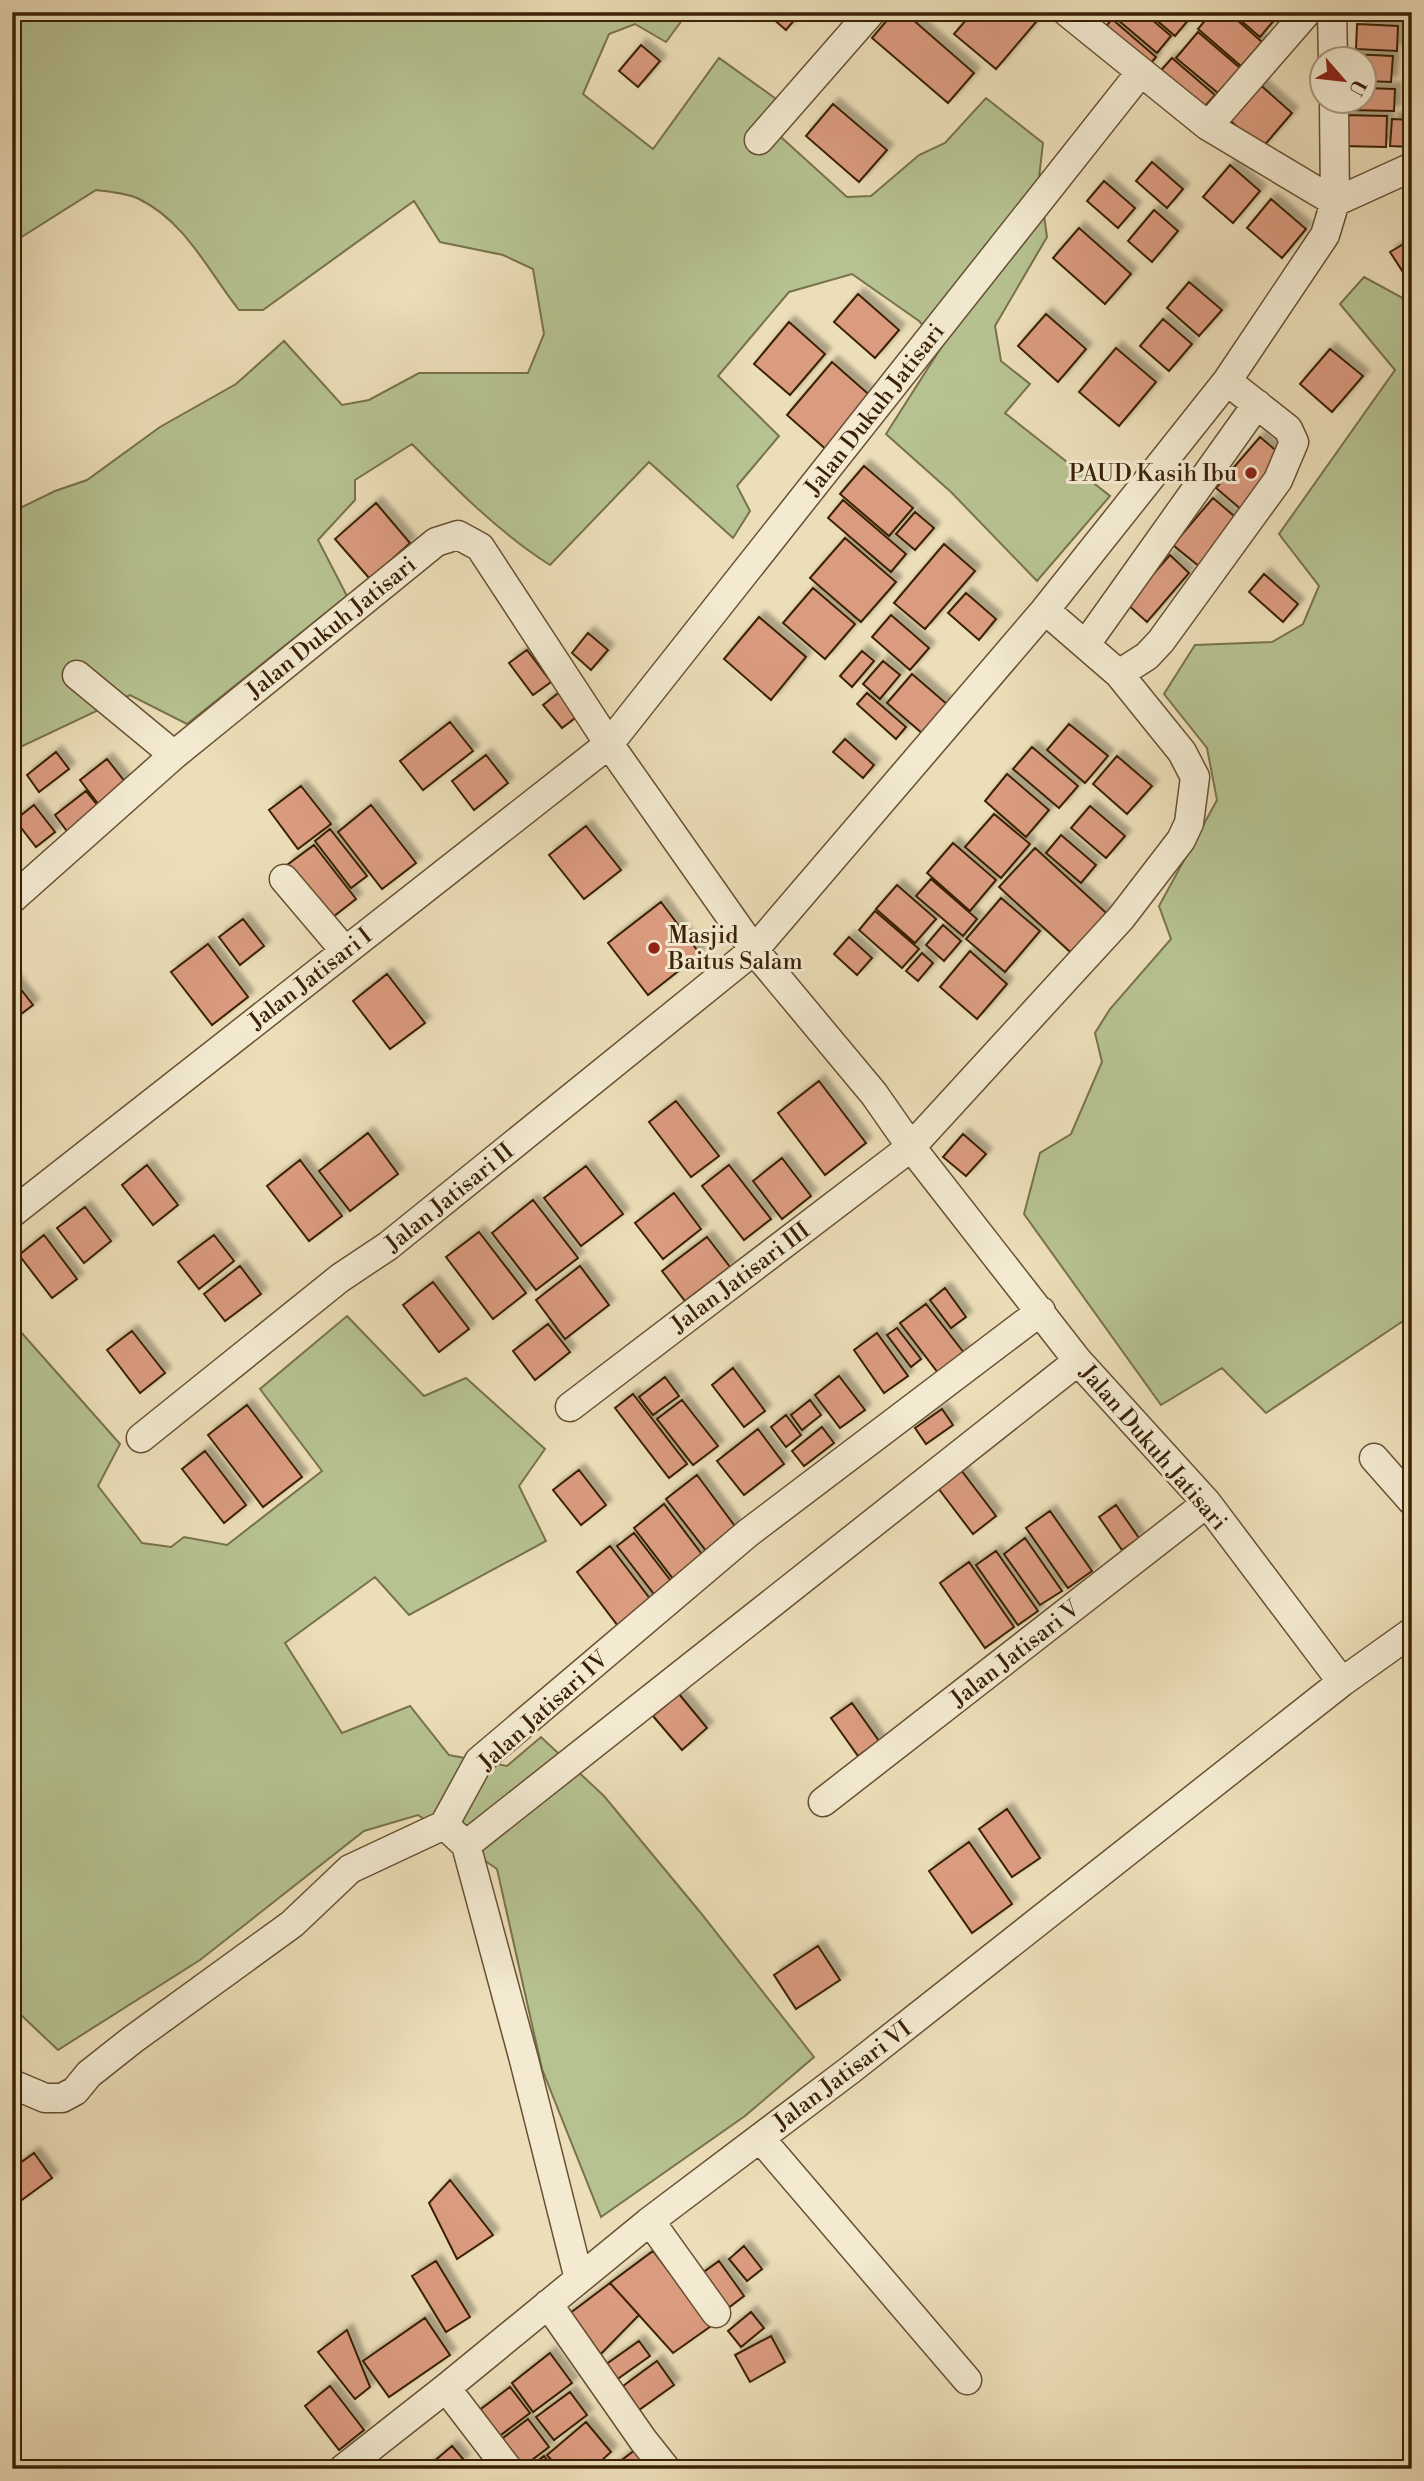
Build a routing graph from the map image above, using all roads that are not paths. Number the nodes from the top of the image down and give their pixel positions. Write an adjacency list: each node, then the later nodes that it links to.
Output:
1 (871, 12): 10 (street)
2 (1067, 12): 5 (street)
3 (1307, 12): 9 (street)
4 (1332, 12): 6 (street)
5 (1098, 22): 7 (street)
6 (1333, 46)
7 (1140, 73): 9 (street); 19 (street, Jalan Dukuh Jatisari)
8 (1334, 116): 12 (street)
9 (1208, 126): 12 (street)
10 (759, 140)
11 (1412, 167): 12 (street)
12 (1335, 202): 13 (street)
13 (1227, 381): 14 (street); 15 (street)
14 (1257, 404): 16 (street); 17 (street)
15 (1045, 610): 16 (street); 23 (street)
16 (1086, 644): 17 (street)
17 (1119, 674): 25 (street)
18 (77, 675): 20 (street)
19 (609, 744): 20 (street, Jalan Dukuh Jatisari); 23 (street, Jalan Dukuh Jatisari); 24 (street, Jalan Jatisari I)
20 (174, 755): 22 (street, Jalan Dukuh Jatisari)
21 (284, 879): 24 (street)
22 (12, 899)
23 (754, 950): 25 (street, Jalan Dukuh Jatisari); 30 (street, Jalan Jatisari II)
24 (345, 951): 26 (street, Jalan Jatisari I)
25 (911, 1147): 27 (street, Jalan Dukuh Jatisari); 29 (street, Jalan Jatisari III)
26 (12, 1213)
27 (1041, 1311): 28 (street, Jalan Dukuh Jatisari); 37 (street, Jalan Jatisari IV)
28 (1078, 1361): 33 (street, Jalan Dukuh Jatisari); 38 (street)
29 (570, 1407)
30 (141, 1438)
31 (1374, 1458): 32 (street)
32 (1412, 1501)
33 (1207, 1503): 35 (street, Jalan Dukuh Jatisari); 36 (street, Jalan Jatisari V)
34 (1412, 1632): 35 (street)
35 (1342, 1682): 40 (street, Jalan Jatisari VI)
36 (823, 1802)
37 (444, 1825): 38 (street); 39 (street)
38 (466, 1845): 42 (street)
39 (12, 2084)
40 (760, 2138): 41 (street, Jalan Jatisari VI); 45 (street)
41 (650, 2221): 42 (street, Jalan Jatisari VI); 44 (street)
42 (579, 2279): 43 (street, Jalan Jatisari VI)
43 (548, 2304): 46 (street, Jalan Jatisari VI); 49 (street)
44 (716, 2313)
45 (967, 2380)
46 (446, 2388): 47 (street, Jalan Jatisari VI); 48 (street)
47 (343, 2469)
48 (509, 2469)
49 (666, 2469)

